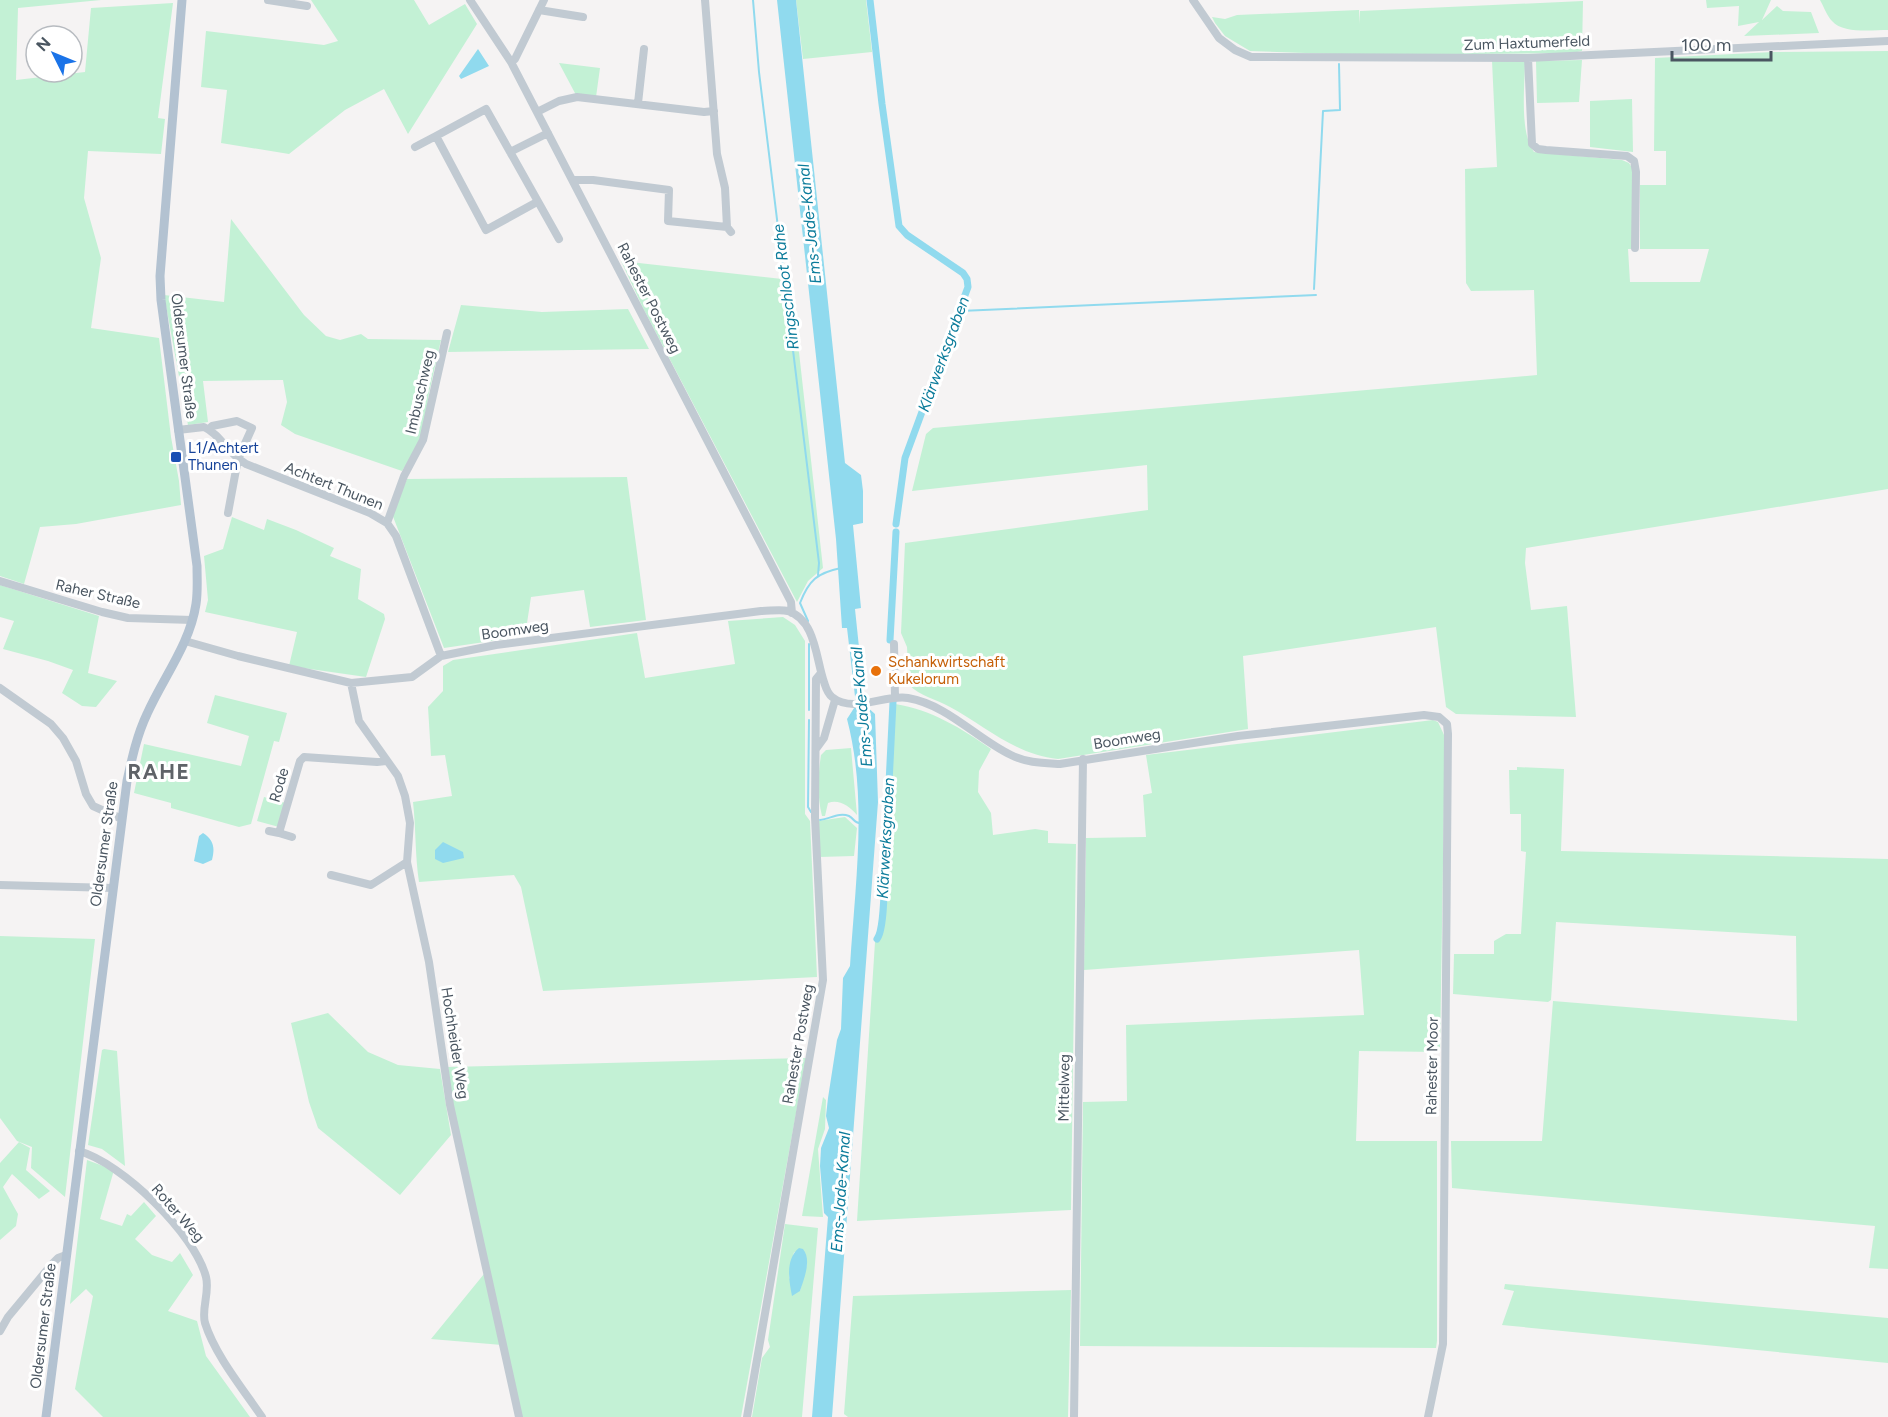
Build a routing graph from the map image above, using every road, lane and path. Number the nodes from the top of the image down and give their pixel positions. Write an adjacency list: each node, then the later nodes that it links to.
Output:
1 (182, 0): 26 (main road, Oldersumer Straße)
2 (269, 0): 7 (street)
3 (470, 0): 13 (street, Rahester Postweg)
4 (544, 0): 8 (street)
5 (705, 0): 15 (street)
6 (1193, 0): 12 (street, Zum Haxtumerfeld)
7 (307, 6)
8 (539, 10): 9 (street); 13 (street)
9 (583, 17)
10 (1888, 41): 12 (street, Zum Haxtumerfeld)
11 (644, 49): 14 (street)
12 (1528, 58): 24 (street)
13 (511, 62): 16 (street, Rahester Postweg)
14 (638, 104): 15 (street); 16 (street)
15 (714, 111): 21 (street)
16 (537, 112): 17 (street, Rahester Postweg)
17 (548, 133): 20 (street); 21 (street, Rahester Postweg)
18 (436, 136): 19 (street); 20 (street); 22 (street)
19 (415, 147)
20 (510, 152): 22 (street)
21 (573, 180): 32 (street, Rahester Postweg)
22 (537, 202): 23 (street)
23 (558, 239)
24 (1635, 248)
25 (447, 333): 30 (street, Imbuschweg)
26 (178, 429): 27 (street); 33 (main road, Oldersumer Straße)
27 (209, 429): 28 (street, Achtert Thunen); 28 (street)
28 (238, 459): 29 (street); 30 (street, Achtert Thunen)
29 (228, 513)
30 (387, 523): 36 (street, Achtert Thunen)
31 (0, 580): 33 (street, Raher Straße)
32 (792, 613): 36 (street, Boomweg); 37 (street)
33 (192, 620): 34 (main road, Oldersumer Straße)
34 (185, 641): 38 (street, Boomweg); 46 (main road, Oldersumer Straße)
35 (894, 644): 40 (street)
36 (441, 656): 38 (street, Boomweg)
37 (820, 673): 41 (street); 43 (street, Rahester Postweg)
38 (351, 683): 45 (street, Hochheider Weg)
39 (0, 688): 46 (street)
40 (895, 698): 41 (street, Boomweg); 44 (street, Boomweg)
41 (835, 699): 43 (street)
42 (1439, 717): 44 (street, Boomweg); 62 (street, Rahester Moor)
43 (815, 750): 60 (street, Rahester Postweg)
44 (1083, 759): 61 (street, Mittelweg)
45 (386, 760): 48 (street, Rode); 50 (street, Hochheider Weg)
46 (122, 819): 53 (main road, Oldersumer Straße)
47 (269, 831): 48 (street)
48 (279, 833): 49 (street)
49 (292, 837)
50 (407, 862): 51 (street); 59 (street, Hochheider Weg)
51 (331, 875)
52 (0, 885): 53 (street)
53 (113, 888): 54 (main road, Oldersumer Straße)
54 (79, 1151): 55 (main road, Oldersumer Straße); 58 (street, Roter Weg)
55 (66, 1255): 56 (street); 57 (main road, Oldersumer Straße)
56 (0, 1331)
57 (46, 1417)
58 (262, 1417)
59 (519, 1417)
60 (747, 1417)
61 (1074, 1417)
62 (1428, 1417)

